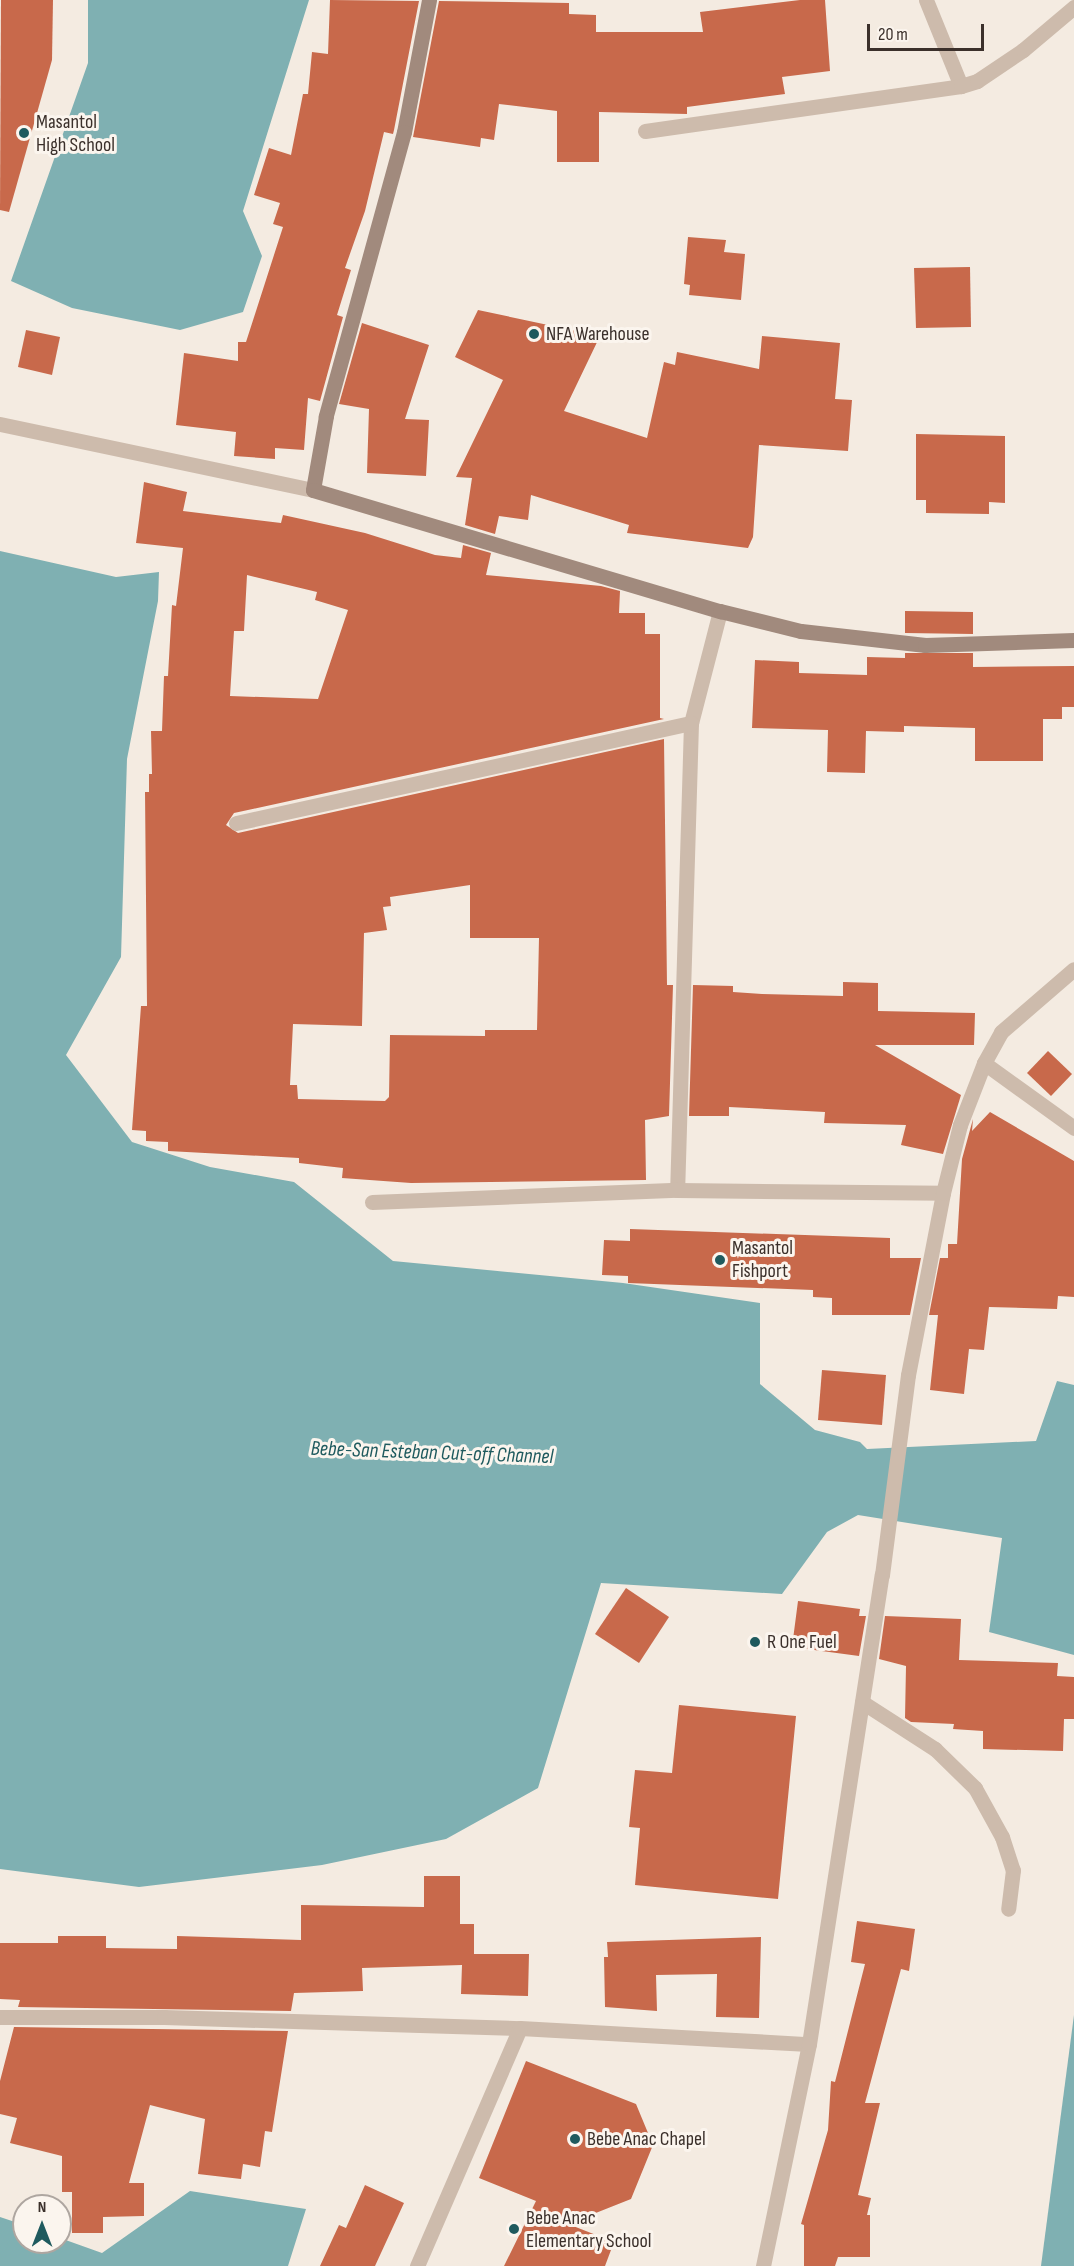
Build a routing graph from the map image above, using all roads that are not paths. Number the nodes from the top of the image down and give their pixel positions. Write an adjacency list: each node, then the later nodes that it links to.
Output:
1 (429, 0): 7 (main road)
2 (926, 0): 4 (street)
3 (1074, 7): 4 (street)
4 (961, 86): 5 (street)
5 (645, 131)
6 (0, 424): 7 (street)
7 (313, 490): 8 (main road)
8 (720, 611): 9 (main road); 10 (street)
9 (1074, 640)
10 (690, 723): 11 (street); 15 (street)
11 (236, 823)
12 (1074, 969): 13 (street)
13 (984, 1063): 14 (street); 16 (street)
14 (1074, 1128)
15 (677, 1190): 16 (street); 17 (street)
16 (943, 1193): 18 (street)
17 (372, 1202)
18 (862, 1702): 19 (street); 22 (street)
19 (1008, 1909)
20 (0, 2017): 21 (street)
21 (520, 2028): 22 (street); 23 (street)
22 (809, 2044): 24 (street)
23 (417, 2266)
24 (763, 2266)

